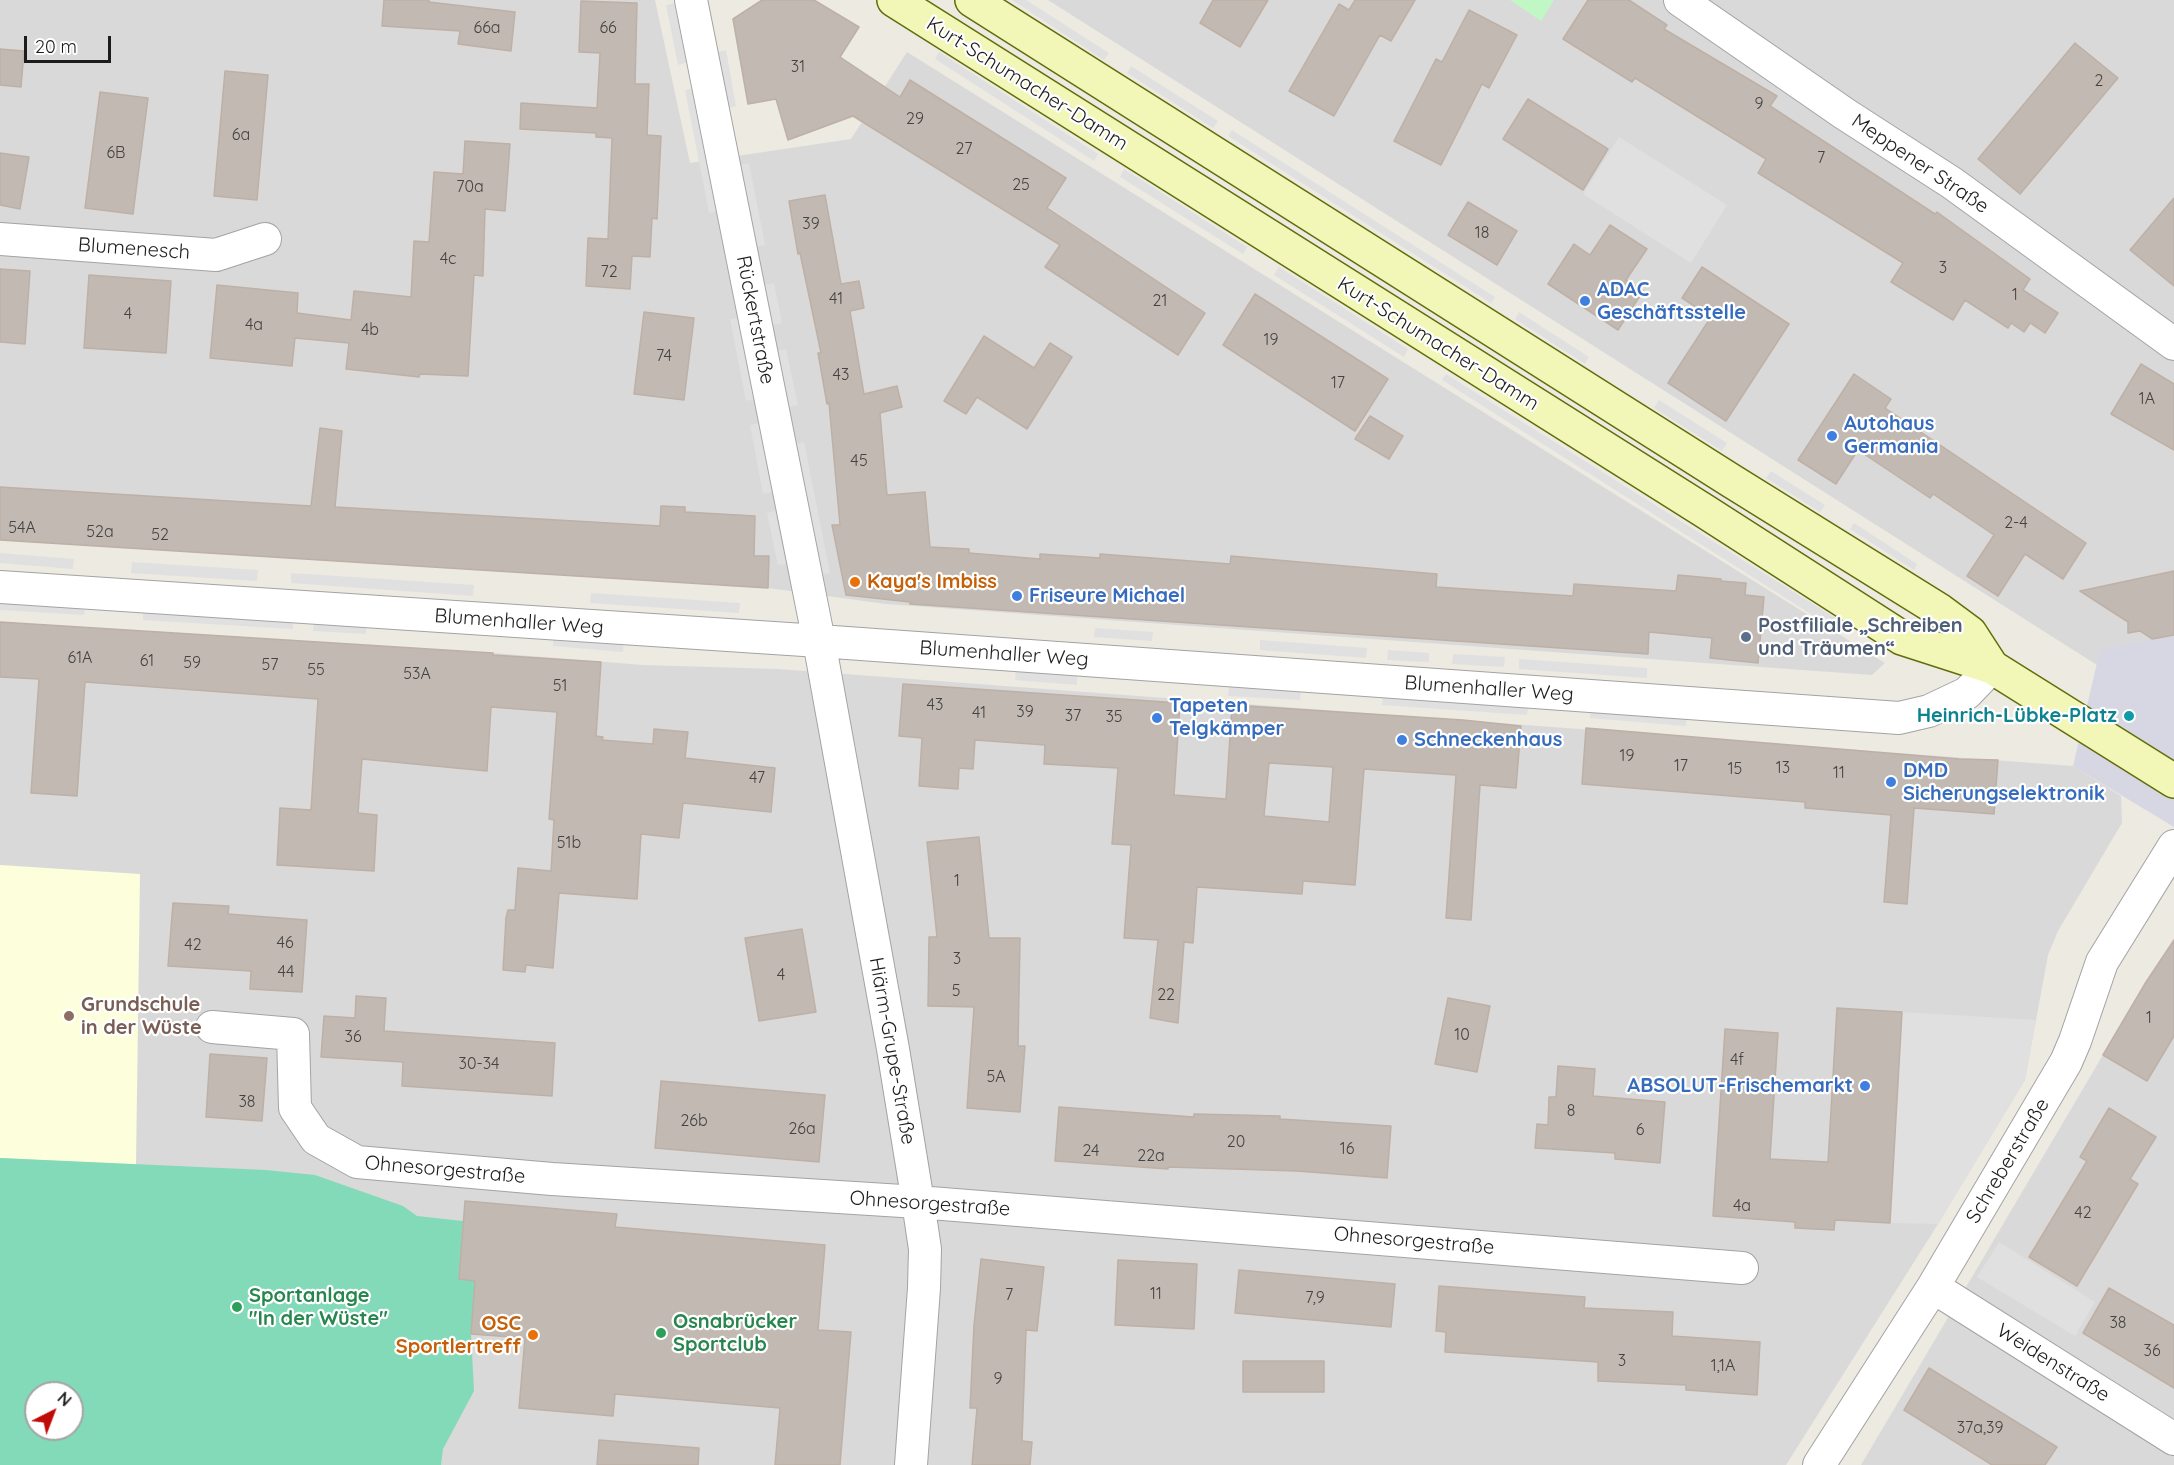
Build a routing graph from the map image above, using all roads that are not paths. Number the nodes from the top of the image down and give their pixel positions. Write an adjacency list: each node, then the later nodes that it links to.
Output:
1 (691, 0): 9 (street, Rückertstraße)
2 (894, 0): 10 (main road, Kurt-Schumacher-Damm)
3 (972, 0): 10 (main road, Kurt-Schumacher-Damm)
4 (1680, 0): 7 (street, Meppener Straße)
5 (0, 239): 6 (street, Blumenesch)
6 (265, 239)
7 (2166, 338)
8 (0, 587): 9 (street, Blumenhaller Weg)
9 (819, 641): 10 (street, Blumenhaller Weg); 14 (street, Hiärm-Grupe-Straße)
10 (1992, 667): 11 (main road, Kurt-Schumacher-Damm)
11 (2174, 781)
12 (2174, 846): 16 (street, Schreberstraße)
13 (212, 1027): 14 (street, Ohnesorgestraße)
14 (918, 1202): 15 (street, Ohnesorgestraße); 18 (street, Hiärm-Grupe-Straße)
15 (1742, 1268)
16 (1933, 1287): 17 (street, Weidenstraße); 19 (street, Schreberstraße)
17 (2174, 1439)
18 (911, 1465)
19 (1819, 1465)

